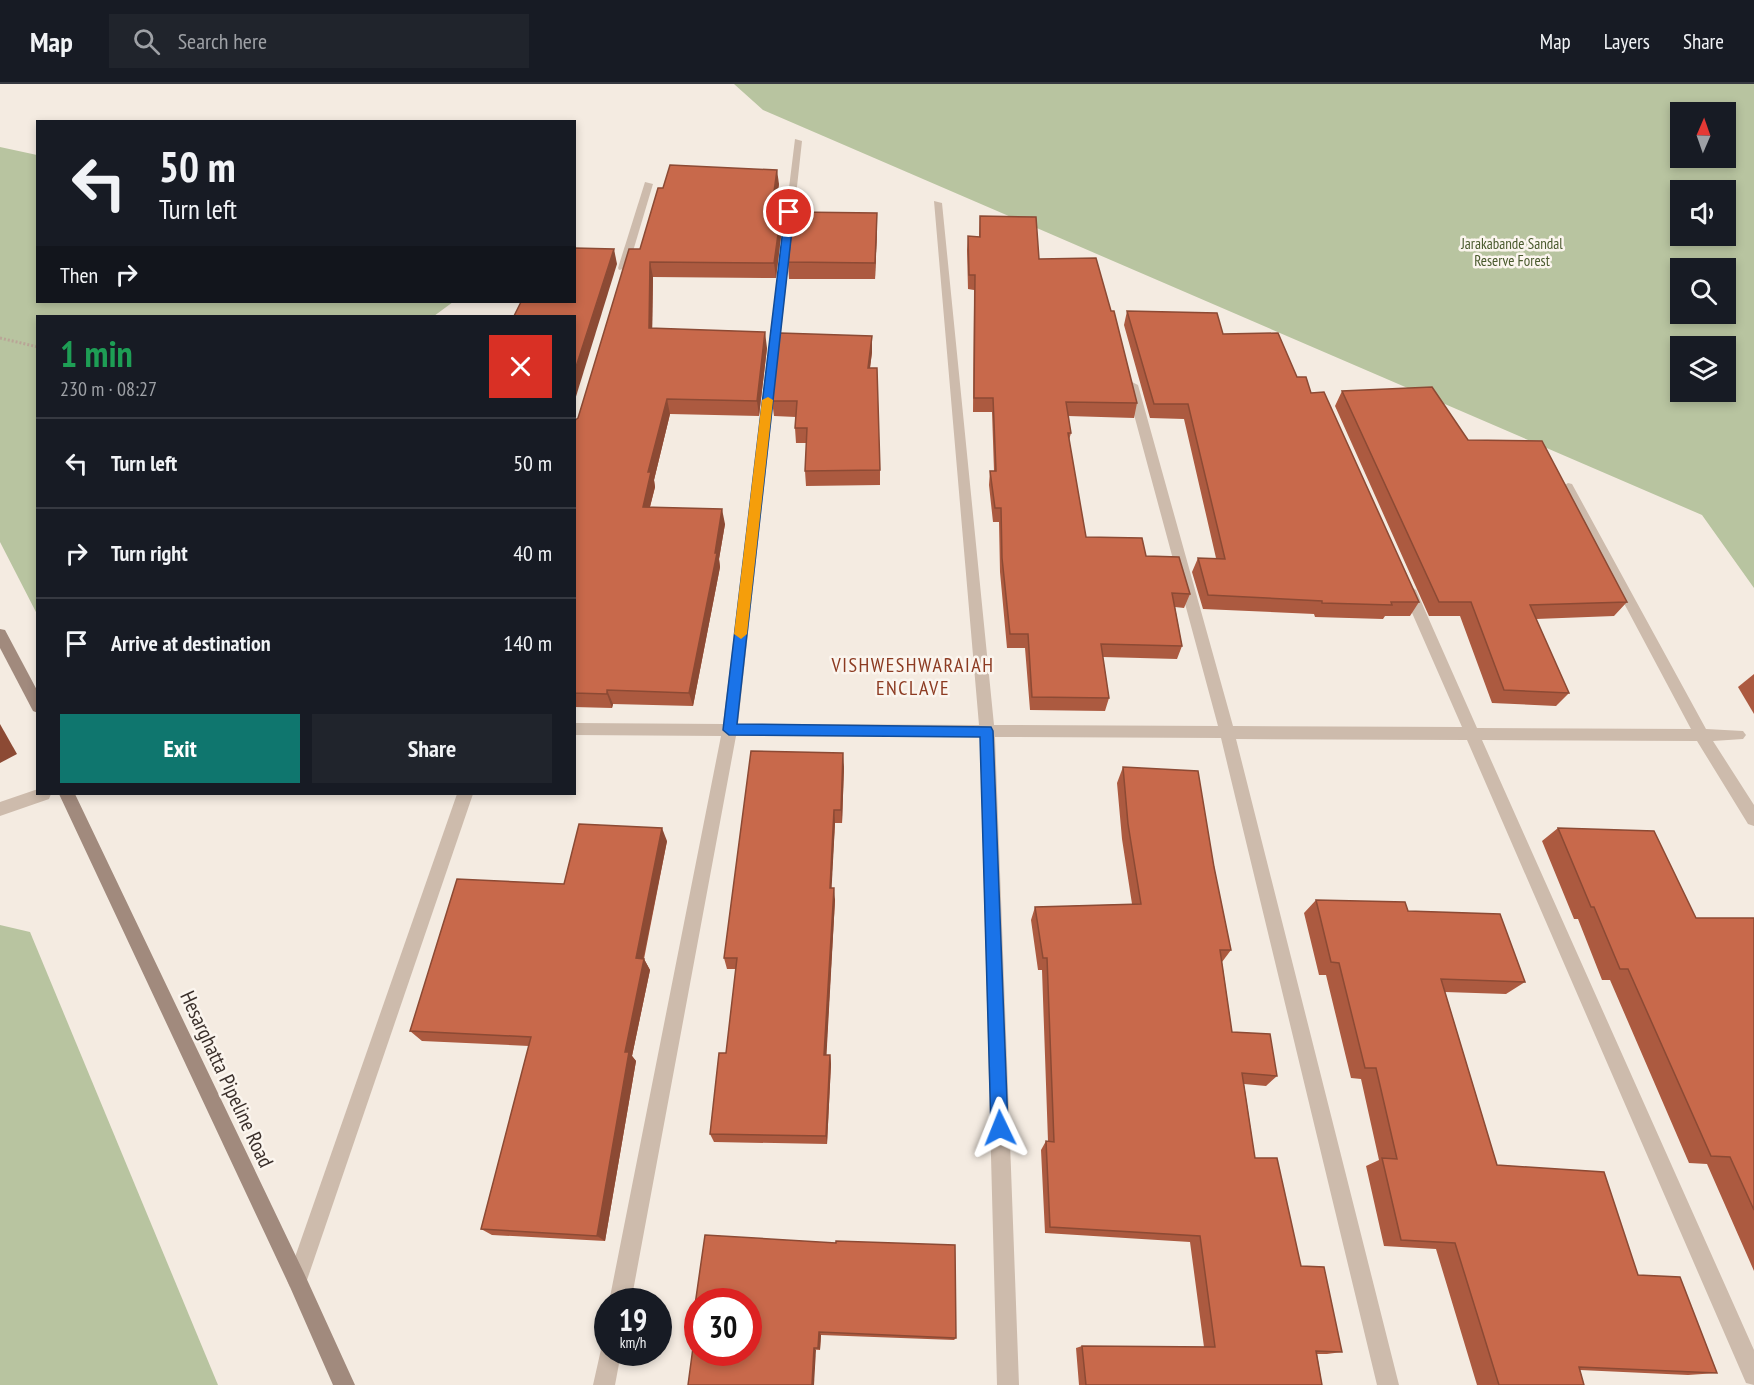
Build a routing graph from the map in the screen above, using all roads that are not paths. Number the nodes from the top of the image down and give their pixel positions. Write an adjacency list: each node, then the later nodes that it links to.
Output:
1 (798, 141): 11 (street)
2 (648, 184): 4 (street)
3 (938, 203): 12 (street)
4 (621, 275)
5 (1129, 373): 13 (street)
6 (1568, 487): 15 (street)
7 (1401, 572): 14 (street)
8 (0, 634): 9 (main road)
9 (36, 703)
10 (576, 729): 11 (street)
11 (729, 730): 12 (street); 23 (street)
12 (987, 731): 13 (street); 28 (street)
13 (1227, 732): 14 (street); 29 (street)
14 (1473, 733): 15 (street); 25 (street)
15 (1701, 734): 16 (street); 21 (street)
16 (1738, 735)
17 (40, 795): 20 (street)
18 (67, 795): 22 (main road, Hesarghatta Pipeline Road)
19 (465, 795): 22 (street)
20 (0, 809)
21 (1754, 819)
22 (297, 1280): 26 (main road, Hesarghatta Pipeline Road)
23 (623, 1288)
24 (608, 1366): 27 (street)
25 (1754, 1375)
26 (344, 1385)
27 (604, 1385)
28 (1008, 1385)
29 (1388, 1385)

